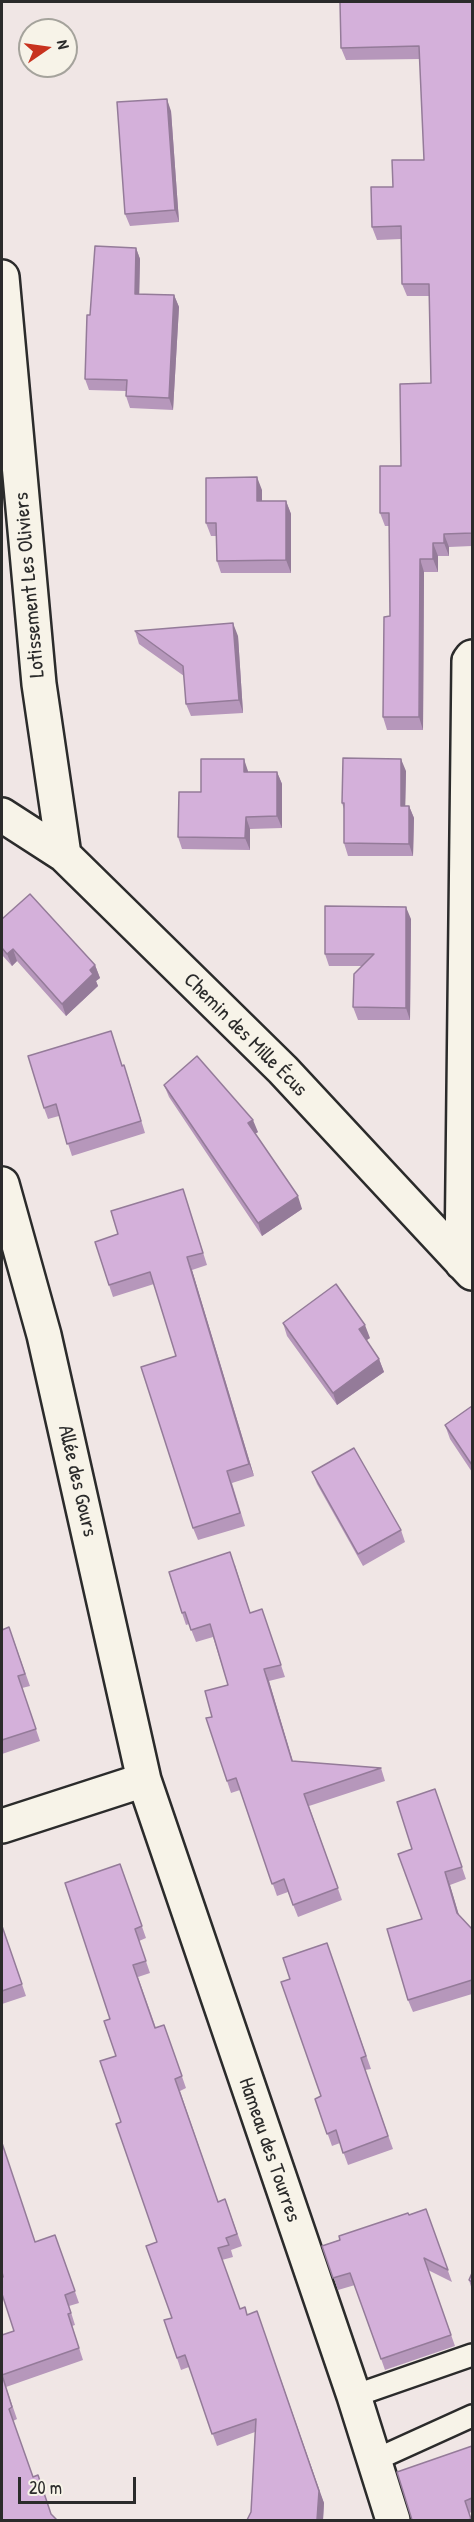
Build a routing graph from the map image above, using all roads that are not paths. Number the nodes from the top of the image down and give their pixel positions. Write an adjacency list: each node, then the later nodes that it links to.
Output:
1 (2, 277): 4 (street, Lotissement Les Oliviers)
2 (472, 657): 6 (street)
3 (4, 819): 4 (street, Chemin des Mille Écus)
4 (64, 855): 6 (street, Chemin des Mille Écus)
5 (2, 1184): 7 (street, Allée des Gours)
6 (467, 1268)
7 (144, 1780): 8 (street); 10 (street, Hameau des Tourres)
8 (2, 1826)
9 (472, 2355): 10 (lane)
10 (354, 2396): 12 (street, Hameau des Tourres)
11 (472, 2416): 12 (lane)
12 (375, 2460): 13 (street, Hameau des Tourres)
13 (393, 2520)

